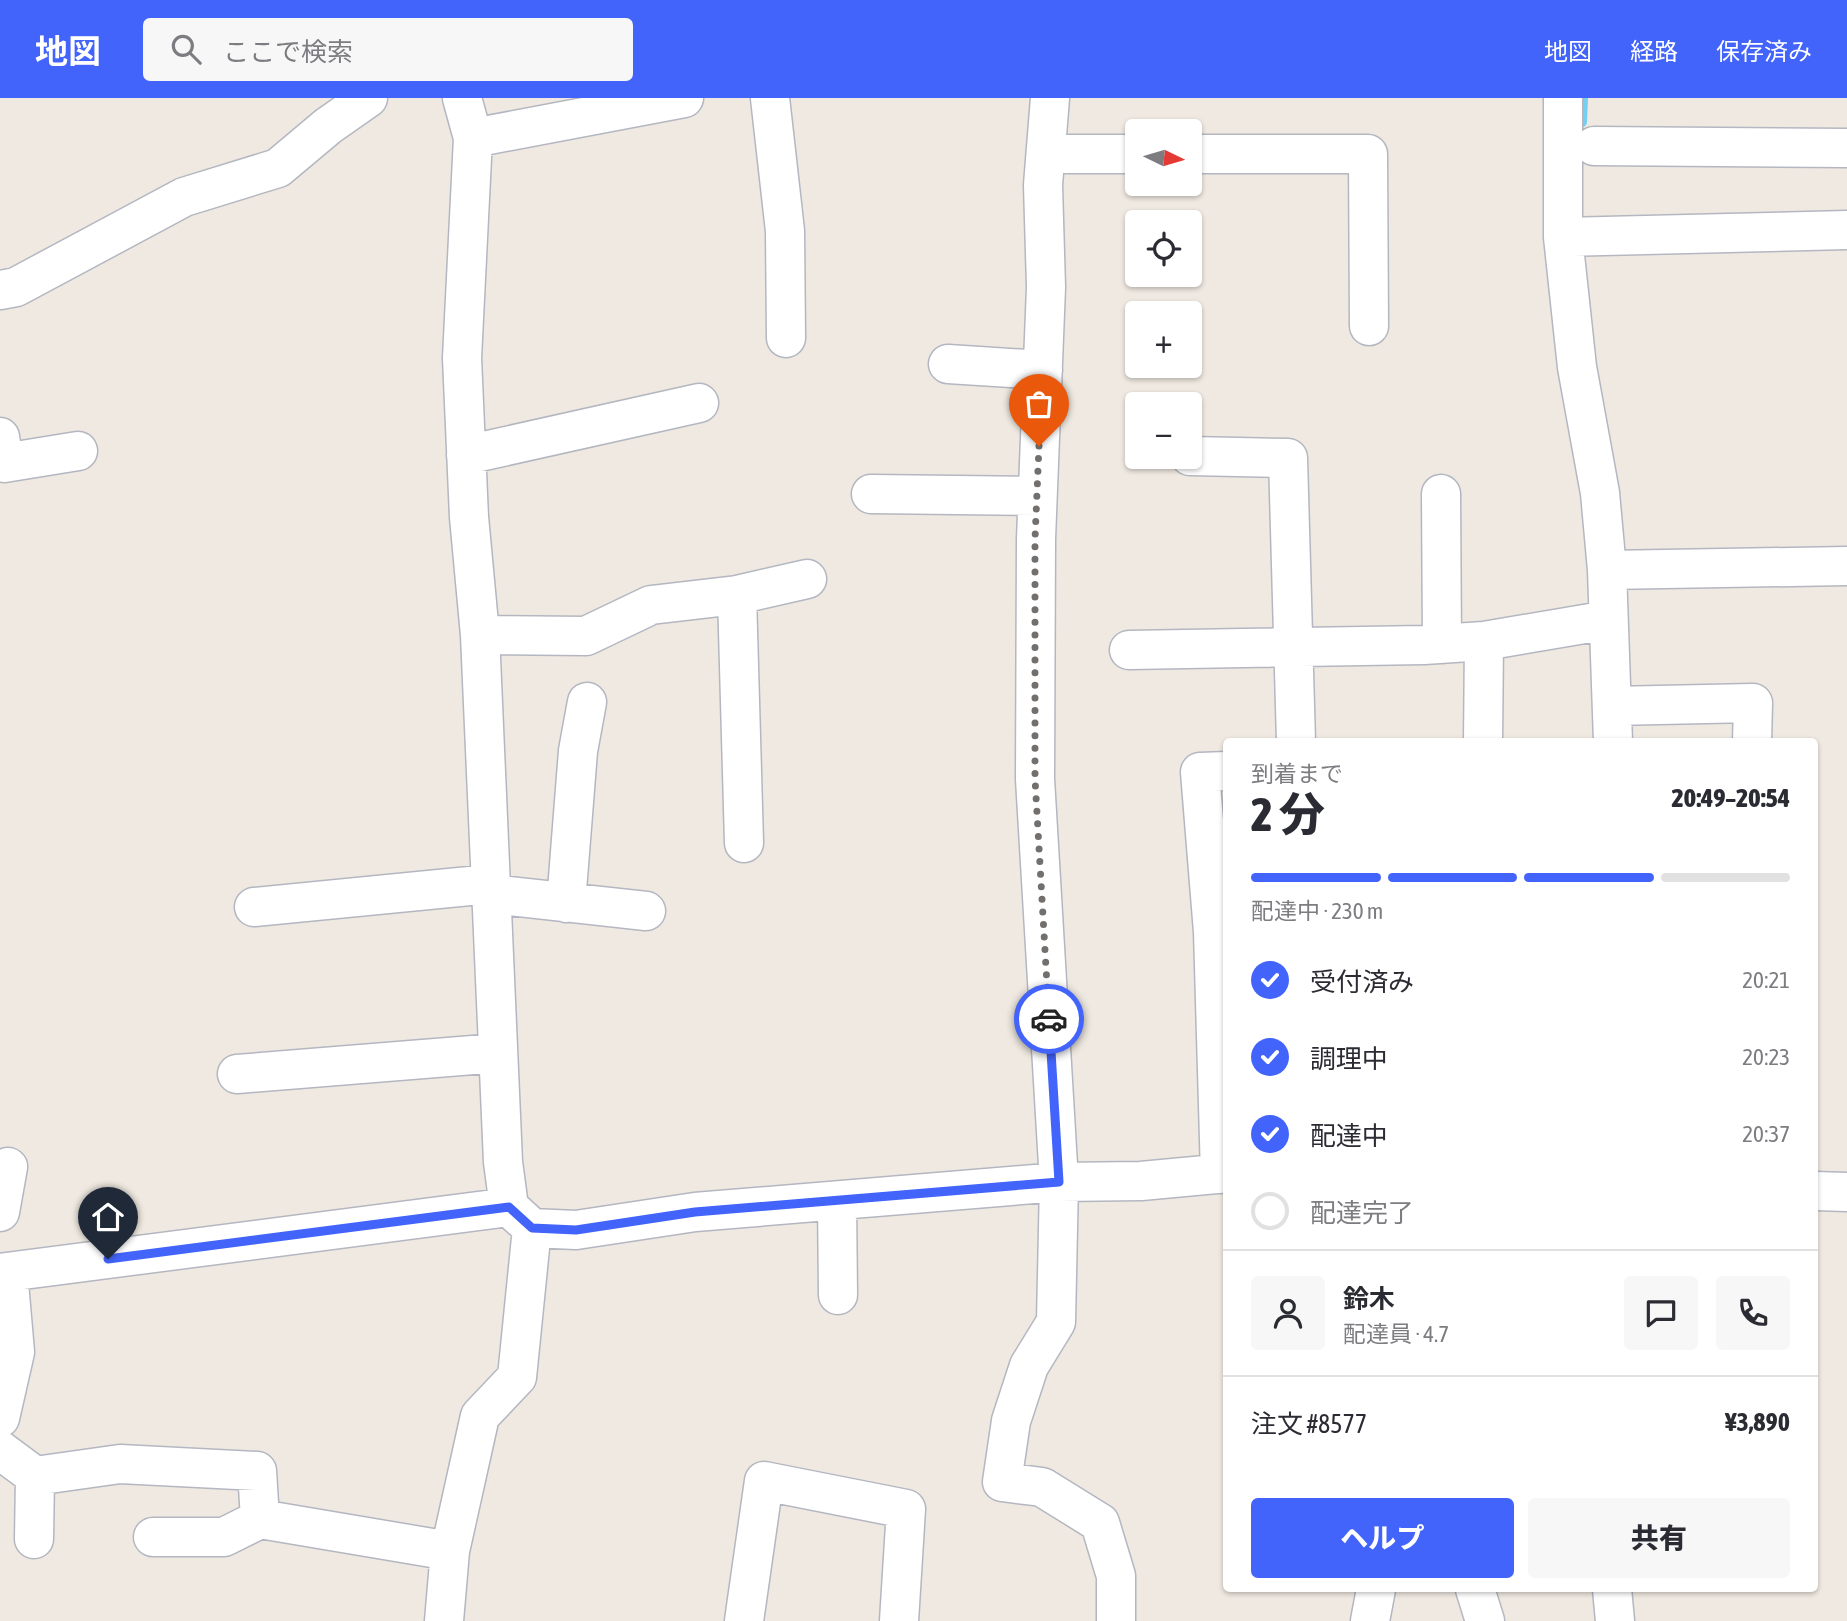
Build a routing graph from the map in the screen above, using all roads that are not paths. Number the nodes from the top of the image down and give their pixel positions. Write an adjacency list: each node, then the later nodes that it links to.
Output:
1 (368, 98): 15 (street)
2 (462, 98): 7 (street)
3 (684, 98): 7 (street)
4 (770, 98): 17 (street)
5 (1050, 98): 10 (street)
6 (1563, 98): 14 (street)
7 (473, 138): 23 (street)
8 (1594, 146): 9 (street)
9 (1847, 148)
10 (1047, 154): 11 (street); 19 (street)
11 (1125, 154)
12 (1202, 154): 16 (street)
13 (1847, 230): 14 (street)
14 (1563, 237): 29 (street)
15 (0, 290)
16 (1369, 326)
17 (786, 338)
18 (948, 363): 19 (street)
19 (1043, 370): 27 (street)
20 (699, 402): 23 (street)
21 (0, 437): 22 (street)
22 (78, 451)
23 (466, 455): 33 (street)
24 (1202, 456): 36 (street)
25 (872, 494): 27 (street)
26 (1440, 494): 35 (street)
27 (1037, 496): 53 (street)
28 (1847, 566): 29 (street)
29 (1607, 570): 32 (street)
30 (807, 579): 31 (street)
31 (737, 595): 33 (street); 44 (street)
32 (1608, 620): 34 (street); 39 (street)
33 (480, 635): 45 (street)
34 (1484, 641): 35 (street); 41 (street)
35 (1442, 644): 36 (street)
36 (1291, 648): 37 (street); 40 (street)
37 (1129, 650)
38 (587, 702): 46 (street)
39 (1612, 724): 42 (street)
40 (1296, 738)
41 (1483, 738)
42 (1752, 738)
43 (1223, 771): 52 (street)
44 (744, 842)
45 (490, 889): 46 (street); 47 (street); 49 (street)
46 (566, 902): 48 (street)
47 (254, 908)
48 (646, 911)
49 (498, 1053): 50 (street); 58 (street)
50 (237, 1074)
51 (3, 1169): 57 (street)
52 (1223, 1173): 53 (street)
53 (1059, 1182): 56 (street); 74 (street)
54 (1818, 1191): 55 (street)
55 (1847, 1192)
56 (837, 1201): 58 (street); 60 (street)
57 (0, 1212)
58 (521, 1218): 59 (street); 67 (street)
59 (4, 1272): 61 (street)
60 (838, 1295)
61 (0, 1418)
62 (0, 1450): 63 (street)
63 (35, 1476): 64 (street); 66 (street)
64 (260, 1519): 65 (street); 67 (street)
65 (153, 1537)
66 (34, 1539)
67 (450, 1551): 71 (street)
68 (1375, 1592): 75 (street)
69 (1475, 1592): 76 (street)
70 (1612, 1592): 77 (street)
71 (444, 1621)
72 (744, 1621): 73 (street)
73 (899, 1621)
74 (1116, 1621)
75 (1370, 1621)
76 (1485, 1621)
77 (1615, 1621)

